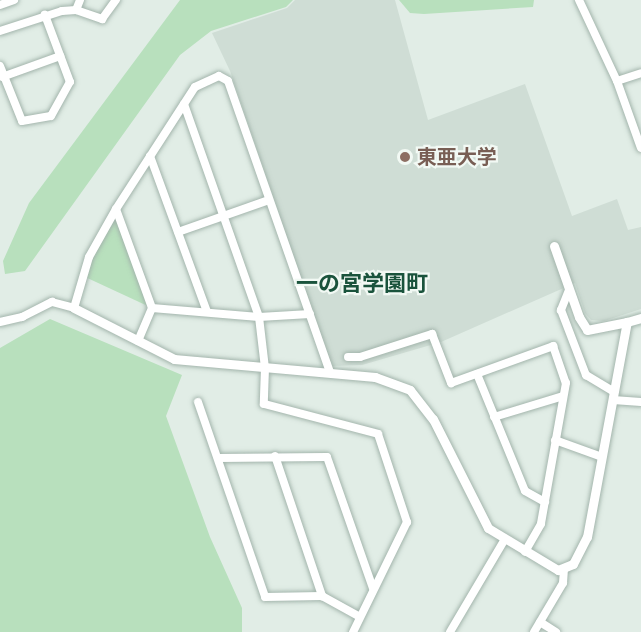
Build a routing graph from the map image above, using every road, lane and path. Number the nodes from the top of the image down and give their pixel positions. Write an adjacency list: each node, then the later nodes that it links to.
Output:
1 (14, 0): 5 (street)
2 (80, 0): 6 (street)
3 (116, 0): 6 (street)
4 (579, 0): 14 (street)
5 (0, 5)
6 (76, 10): 7 (street)
7 (45, 15): 9 (street); 10 (street)
8 (0, 19): 9 (street)
9 (2, 30)
10 (60, 56): 13 (street); 13 (street)
11 (0, 66): 13 (street)
12 (641, 73): 14 (street)
13 (2, 76)
14 (617, 81): 16 (street)
15 (184, 104): 17 (street); 20 (street); 27 (street)
16 (641, 148)
17 (150, 156): 19 (street); 21 (street)
18 (266, 201): 20 (street)
19 (116, 209): 24 (street); 25 (street)
20 (223, 216): 21 (street); 28 (street)
21 (178, 232): 26 (street)
22 (554, 246): 23 (street)
23 (569, 290): 31 (street); 38 (street)
24 (74, 308): 30 (street); 32 (street)
25 (152, 308): 26 (street); 32 (street)
26 (207, 312): 28 (street)
27 (310, 314): 28 (street); 35 (street)
28 (259, 317): 34 (street)
29 (641, 318): 31 (street)
30 (0, 322)
31 (627, 322): 38 (street)
32 (138, 340): 34 (street)
33 (348, 357): 36 (street)
34 (266, 368): 35 (street); 50 (street)
35 (330, 373): 47 (street)
36 (477, 374): 37 (street); 41 (street)
37 (563, 396): 41 (street); 42 (street)
38 (613, 396): 40 (street); 44 (street)
39 (198, 402): 45 (street)
40 (641, 402)
41 (494, 417): 46 (street)
42 (555, 441): 44 (street); 46 (street)
43 (275, 456): 45 (street); 50 (street); 51 (street)
44 (602, 457): 49 (street)
45 (218, 458): 51 (street)
46 (545, 502): 48 (street)
47 (505, 539): 48 (street); 55 (street)
48 (525, 552): 49 (street)
49 (564, 570): 53 (street)
50 (373, 588): 52 (street)
51 (321, 596): 52 (street)
52 (360, 617): 54 (street)
53 (540, 622): 56 (street); 57 (street)
54 (353, 632)
55 (450, 632)
56 (534, 632)
57 (556, 632)

